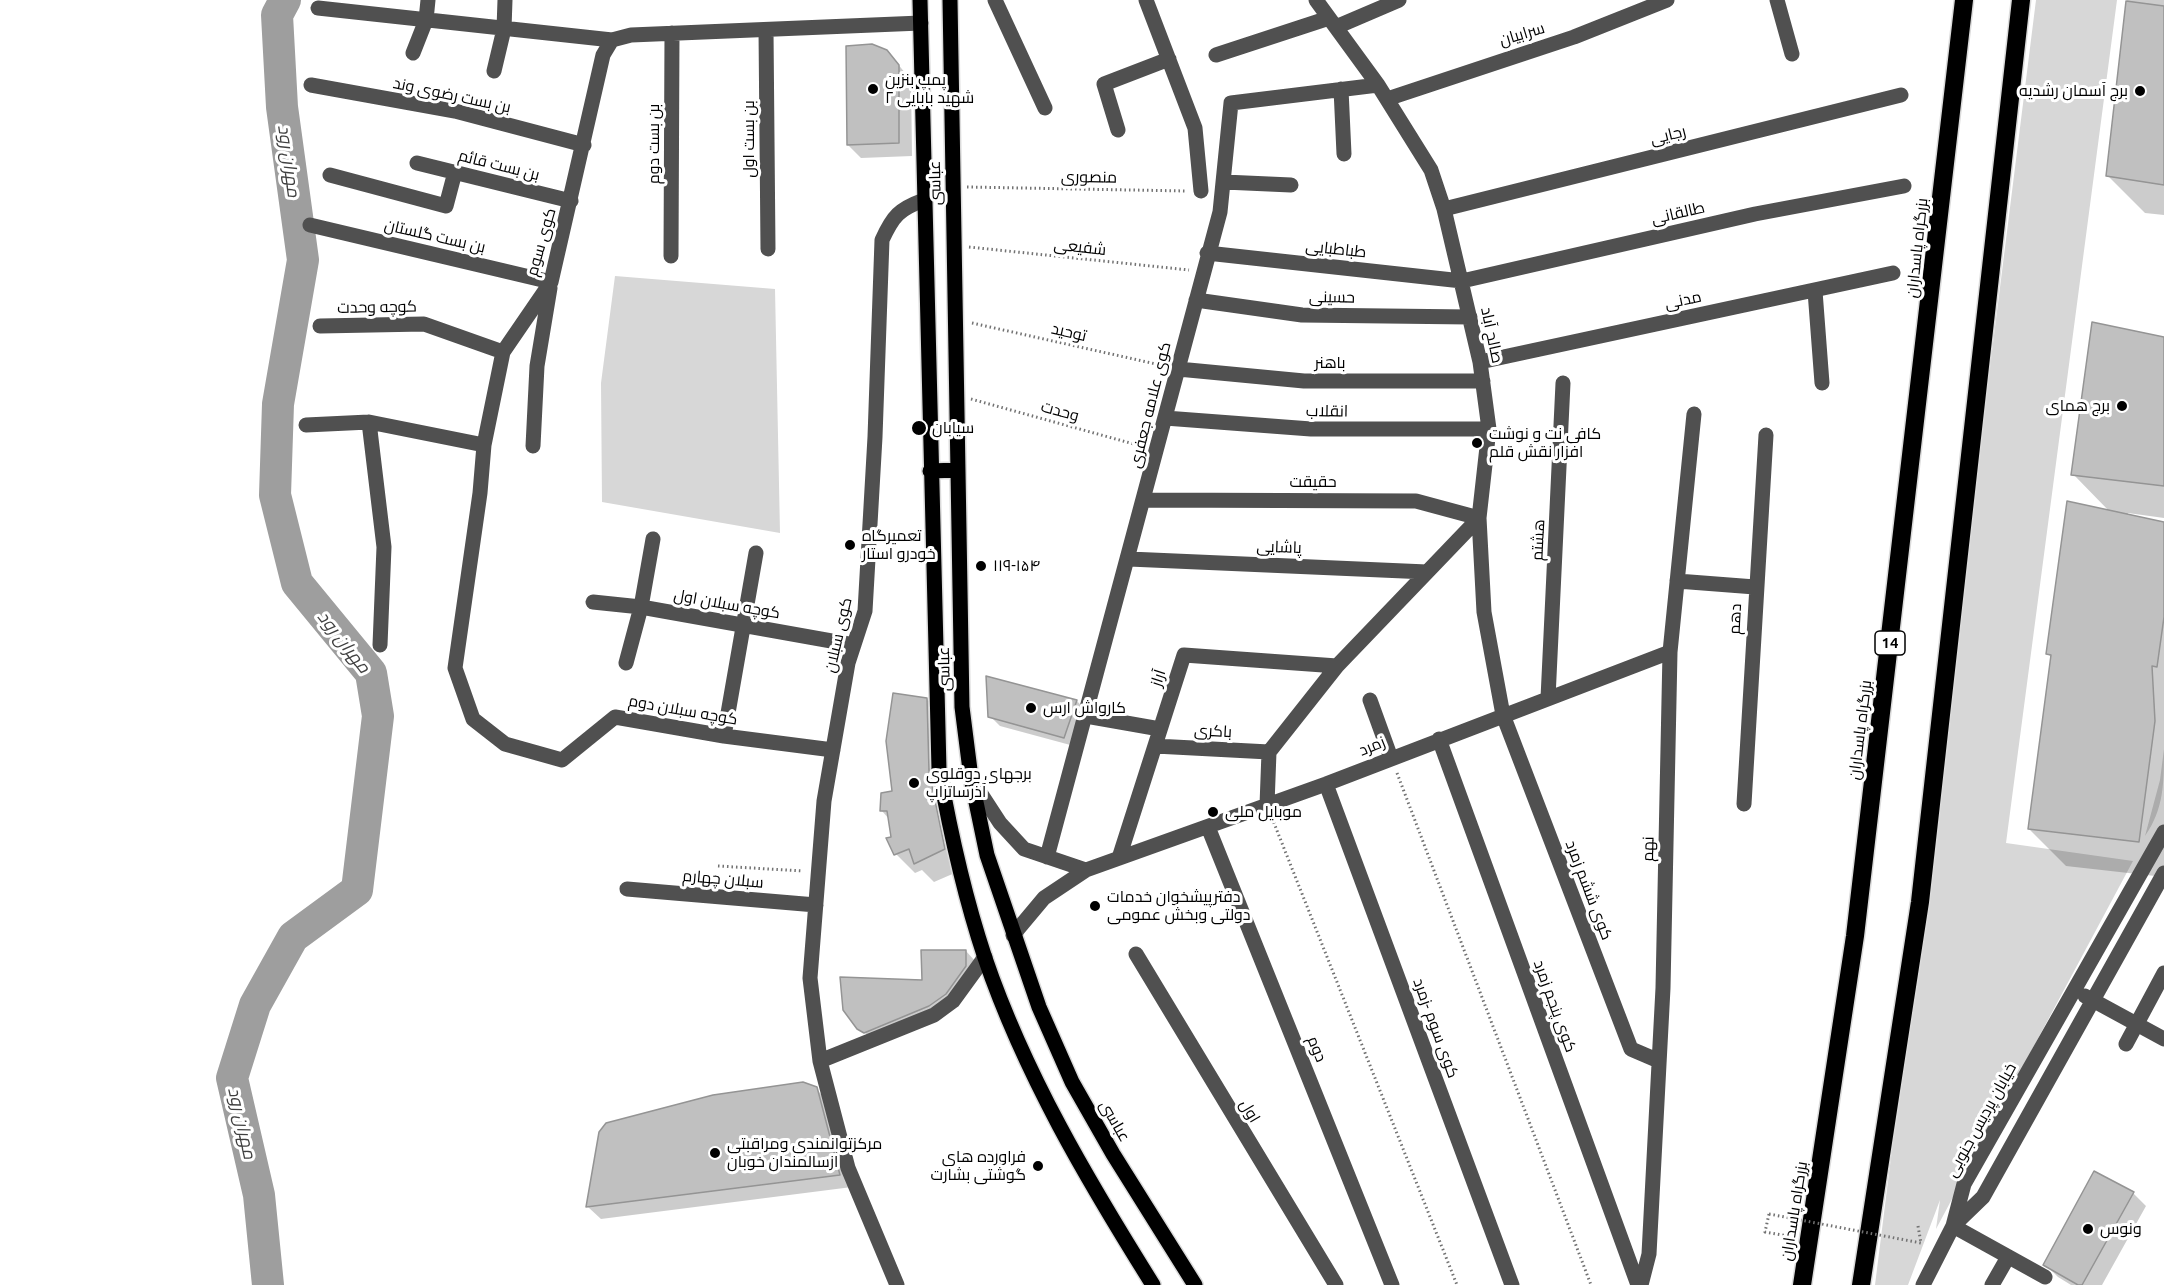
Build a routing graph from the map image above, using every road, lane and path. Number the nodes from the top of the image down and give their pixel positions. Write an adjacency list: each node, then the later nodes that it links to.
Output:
1 (428, 0): 14 (street)
2 (505, 0): 17 (street)
3 (920, 0): 16 (main road, عباسى)
4 (950, 0): 40 (main road, عباسى)
5 (995, 0): 31 (street)
6 (1146, 0): 24 (street)
7 (1316, 0): 15 (street, صالح آباد)
8 (1399, 0): 15 (street)
9 (1667, 0): 30 (street, سرابیان)
10 (1777, 0): 22 (street)
11 (1964, 0): 132 (highway, بزرگراه پاسداران / 14)
12 (2021, 0): 145 (highway)
13 (318, 8): 14 (street)
14 (426, 20): 17 (street); 21 (street)
15 (1333, 22): 23 (street); 27 (street, صالح آباد)
16 (921, 23): 18 (street); 43 (main road, عباسى)
17 (504, 29): 20 (street); 25 (street)
18 (766, 30): 19 (street); 48 (street, بن بست اول)
19 (672, 33): 20 (street); 50 (street, بن بست دوم)
20 (612, 40): 33 (street, کوی سوم)
21 (413, 53)
22 (1792, 54)
23 (1216, 55)
24 (1169, 59): 32 (street); 42 (street)
25 (494, 71)
26 (311, 85): 33 (street, بن بست رضوی وند)
27 (1378, 85): 28 (street, کوی علامه جعفری); 30 (street, صالح آباد)
28 (1341, 89): 34 (street); 38 (street, کوی علامه جعفری)
29 (1901, 96): 45 (street, رجایی)
30 (1387, 99): 45 (street, صالح آباد)
31 (1045, 108)
32 (1118, 130)
33 (584, 145): 44 (street, کوی سوم)
34 (1344, 154)
35 (417, 163): 36 (street, بن بست قائم)
36 (455, 172): 37 (street); 44 (street, بن بست قائم)
37 (330, 175)
38 (1224, 182): 39 (street); 49 (street, کوی علامه جعفری)
39 (1291, 184)
40 (953, 186): 42 (path, منصوری); 47 (main road, عباسى)
41 (1904, 186): 53 (street, طالقانی)
42 (1201, 191)
43 (924, 200): 77 (main road, عباسى); 90 (street, کوی سبلان)
44 (571, 201): 54 (street, کوی سوم)
45 (1444, 209): 53 (street, صالح آباد)
46 (310, 225): 54 (street, بن بست گلستان)
47 (954, 245): 51 (path, شفیعی); 58 (main road, عباسى)
48 (768, 249)
49 (1208, 253): 51 (street, کوی علامه جعفری); 53 (street, طباطبایی)
50 (671, 256)
51 (1203, 272): 56 (street, کوی علامه جعفری)
52 (1893, 273): 55 (street, مدنی)
53 (1462, 281): 57 (street, صالح آباد)
54 (551, 282): 60 (street, کوی سوم); 74 (street)
55 (1815, 291): 61 (street, مدنی); 65 (street)
56 (1196, 300): 57 (street, حسینی); 62 (street, کوی علامه جعفری)
57 (1470, 317): 61 (street, صالح آباد)
58 (956, 319): 62 (path, توحید); 66 (main road, عباسى)
59 (320, 326): 60 (street, کوچه وحدت)
60 (503, 352): 73 (street, کوی سوم)
61 (1480, 362): 63 (street, صالح آباد)
62 (1178, 369): 63 (street, باهنر); 68 (street, کوی علامه جعفری)
63 (1483, 381): 71 (street, صالح آباد)
64 (1563, 383): 94 (street, هشتم)
65 (1822, 383)
66 (957, 396): 75 (path, وحدت); 76 (main road, عباسى)
67 (1694, 414): 84 (street, نهم)
68 (1165, 418): 71 (street, انقلاب); 75 (street, کوی علامه جعفری)
69 (369, 422): 70 (street); 73 (street); 89 (street)
70 (306, 425)
71 (1489, 429): 79 (street, صالح آباد)
72 (1766, 435): 85 (street, دهم)
73 (484, 445): 99 (street, کوچه سبلان دوم)
74 (533, 446)
75 (1157, 450): 78 (street, کوی علامه جعفری)
76 (958, 470): 77 (main road); 105 (main road, عباسى)
77 (930, 471): 121 (main road, عباسى)
78 (1144, 500): 79 (street, حقیقت); 82 (street, کوی علامه جعفری)
79 (1479, 518): 83 (street); 96 (street, صالح آباد)
80 (653, 540): 87 (street)
81 (756, 554): 88 (street)
82 (1129, 559): 83 (street, پاشایی); 97 (street, کوی علامه جعفری)
83 (1427, 572): 93 (street)
84 (1677, 581): 85 (street); 91 (street, نهم)
85 (1755, 587): 107 (street, دهم)
86 (593, 602): 87 (street, کوچه سبلان اول)
87 (641, 607): 88 (street, کوچه سبلان اول); 92 (street)
88 (744, 626): 90 (street, کوچه سبلان اول); 99 (street)
89 (380, 645)
90 (854, 645): 102 (street, کوی سبلان)
91 (1670, 652): 94 (street, زمرد); 129 (street, نهم)
92 (626, 663)
93 (1337, 666): 98 (street, آراز); 103 (street)
94 (1548, 698): 96 (street, زمرد)
95 (1370, 700): 104 (street)
96 (1503, 714): 100 (street, زمرد); 129 (street, کوی ششم زمرد)
97 (1086, 716): 98 (street); 111 (street, کوی علامه جعفری)
98 (1160, 729): 101 (street, آراز)
99 (724, 736): 102 (street, کوچه سبلان دوم)
100 (1438, 739): 104 (street, زمرد); 144 (street, کوی پنجم زمرد)
101 (1155, 746): 103 (street, باکری); 112 (street, آراز)
102 (833, 750): 115 (street, کوی سبلان)
103 (1269, 752): 108 (street)
104 (1391, 758): 106 (street, زمرد); 143 (path)
105 (971, 778): 111 (street); 119 (main road, عباسى)
106 (1326, 784): 108 (street, زمرد); 142 (street, کوی سوم -زمرد)
107 (1744, 804)
108 (1267, 805): 109 (street, زمرد); 141 (path)
109 (1208, 827): 112 (street, زمرد); 140 (street, دوم)
110 (2164, 832): 123 (street, خیابان پردیس جنوبی)
111 (1047, 857): 114 (street)
112 (1119, 858): 114 (street, زمرد)
113 (718, 866): 115 (path)
114 (1086, 870): 119 (street, زمرد)
115 (818, 872): 118 (street, کوی سبلان)
116 (2164, 873): 124 (street)
117 (627, 890): 118 (street, سبلان چهارم)
118 (816, 905): 128 (street, کوی سبلان)
119 (1014, 935): 138 (main road, عباسى)
120 (1136, 954): 139 (street, اول)
121 (984, 957): 128 (street); 137 (main road, عباسى)
122 (2164, 973): 125 (street)
123 (2075, 990): 124 (street); 131 (street, خیابان پردیس جنوبی)
124 (2093, 1000): 125 (street); 131 (street)
125 (2136, 1024): 126 (street); 127 (street)
126 (2164, 1039)
127 (2126, 1044)
128 (820, 1061): 136 (street, کوی سبلان)
129 (1659, 1061): 144 (street, نهم)
130 (1918, 1226): 132 (path, bridge)
131 (1953, 1226): 133 (street); 146 (street)
132 (1809, 1241): 135 (highway, بزرگراه پاسداران / 14)
133 (2008, 1257): 134 (street); 147 (street)
134 (2045, 1277)
135 (1802, 1281)
136 (897, 1285)
137 (1153, 1285)
138 (1195, 1285)
139 (1336, 1285)
140 (1392, 1285)
141 (1457, 1285)
142 (1512, 1285)
143 (1591, 1285)
144 (1640, 1285)
145 (1861, 1285)
146 (1923, 1285)
147 (1992, 1285)

